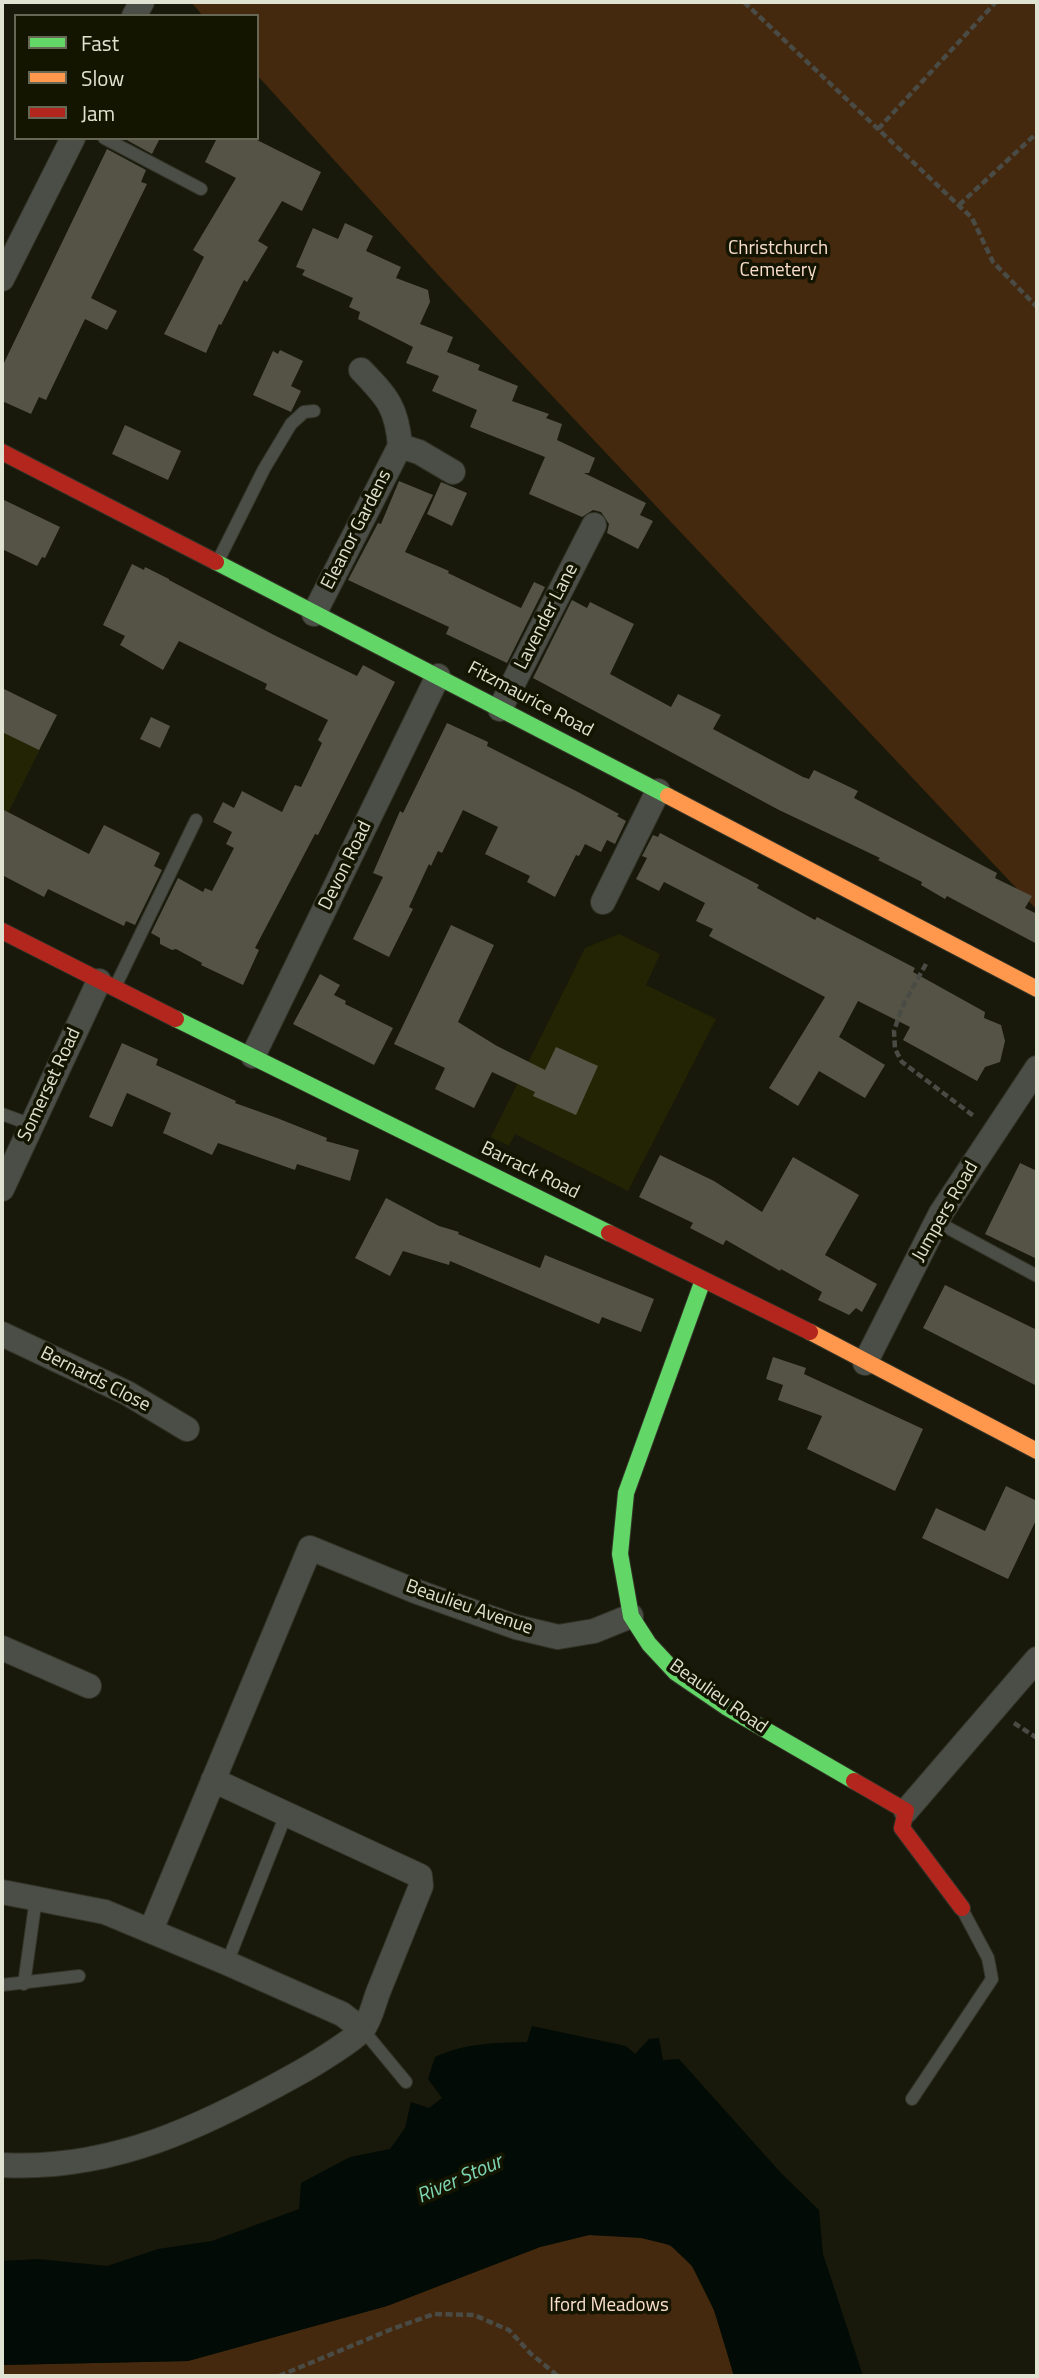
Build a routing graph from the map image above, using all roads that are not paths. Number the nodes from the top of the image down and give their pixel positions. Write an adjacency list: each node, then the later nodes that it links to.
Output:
1 (72, 140): 4 (street)
2 (108, 140): 3 (lane)
3 (201, 189)
4 (2, 279)
5 (361, 370): 7 (street, Eleanor Gardens)
6 (314, 411): 11 (lane)
7 (400, 446): 9 (street, Eleanor Gardens); 12 (street, Eleanor Gardens)
8 (2, 452): 11 (street, Fitzmaurice Road)
9 (453, 472)
10 (594, 525): 14 (street, Lavender Lane)
11 (216, 563): 12 (street, Fitzmaurice Road)
12 (314, 614): 13 (street, Fitzmaurice Road)
13 (438, 676): 14 (street, Fitzmaurice Road); 21 (street, Devon Road)
14 (500, 709): 15 (street, Fitzmaurice Road)
15 (658, 791): 17 (street); 20 (street, Fitzmaurice Road)
16 (195, 820): 19 (lane)
17 (603, 902)
18 (2, 931): 19 (street, Barrack Road)
19 (107, 985): 21 (street, Barrack Road); 24 (street, Somerset Road)
20 (1037, 989)
21 (253, 1056): 28 (street, Barrack Road)
22 (1037, 1068): 26 (street, Jumpers Road)
23 (2, 1114): 24 (lane)
24 (32, 1125): 25 (street, Somerset Road)
25 (2, 1189)
26 (937, 1222): 27 (lane); 30 (street, Jumpers Road)
27 (1037, 1276)
28 (703, 1280): 30 (street, Barrack Road); 33 (street, Beaulieu Road)
29 (2, 1334): 31 (street, Bernards Close)
30 (865, 1363): 32 (street, Barrack Road)
31 (187, 1429)
32 (1037, 1451)
33 (631, 1616): 37 (street, Beaulieu Avenue); 38 (street, Beaulieu Road)
34 (2, 1648): 36 (street)
35 (1037, 1659): 38 (street)
36 (89, 1686)
37 (214, 1780): 39 (street); 43 (street)
38 (906, 1811): 42 (street)
39 (287, 1812): 44 (lane); 48 (street)
40 (2, 1892): 41 (street)
41 (36, 1898): 43 (street); 46 (lane)
42 (962, 1908): 50 (lane)
43 (151, 1930): 44 (street)
44 (227, 1963): 48 (street)
45 (79, 1976): 46 (lane)
46 (24, 1984): 47 (lane)
47 (2, 1985)
48 (363, 2030): 49 (lane); 51 (street)
49 (406, 2082)
50 (912, 2099)
51 (2, 2165)

